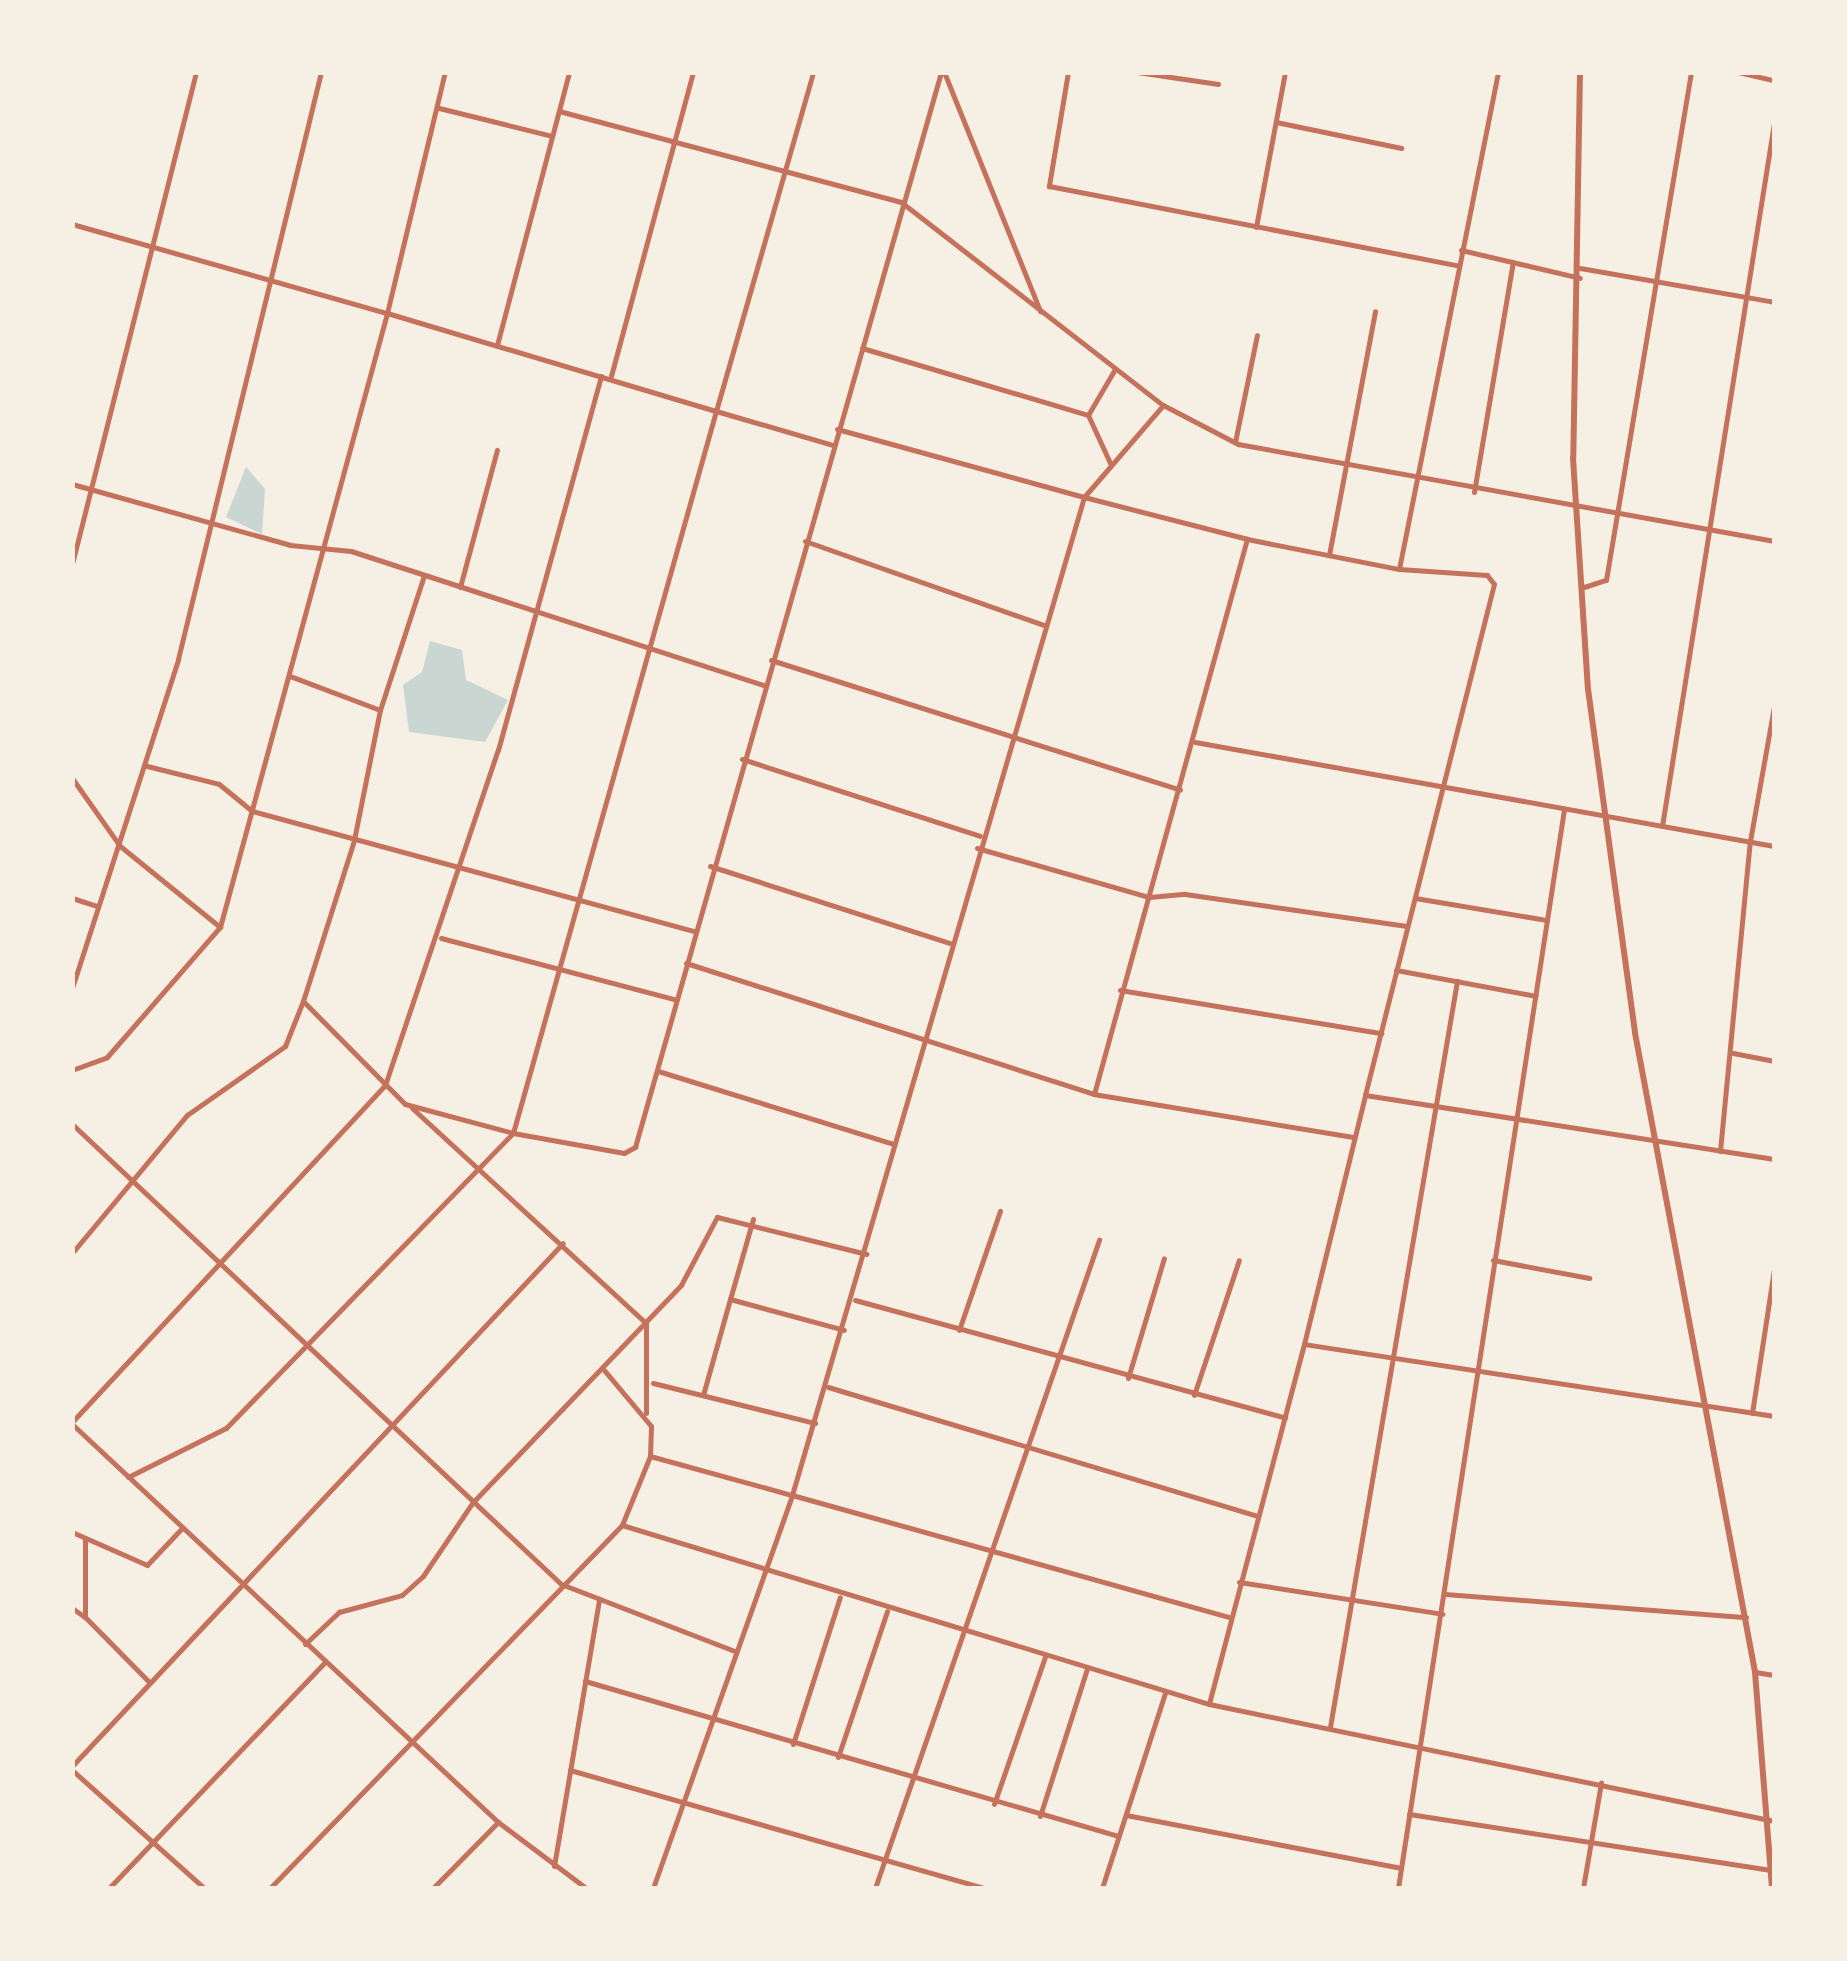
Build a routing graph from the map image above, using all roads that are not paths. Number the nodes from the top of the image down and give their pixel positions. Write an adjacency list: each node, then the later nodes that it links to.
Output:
1 (196, 72): 28 (street)
2 (321, 72): 34 (street)
3 (445, 72): 17 (street)
4 (569, 72): 18 (street)
5 (693, 72): 22 (street)
6 (813, 72): 24 (street)
7 (942, 72): 25 (street); 38 (street)
8 (1068, 72): 27 (street)
9 (1137, 72): 16 (street)
10 (1285, 72): 19 (street)
11 (1498, 72): 29 (street)
12 (1580, 72): 32 (street)
13 (1691, 72): 35 (street)
14 (1738, 72): 15 (street)
15 (1774, 80)
16 (1218, 84)
17 (438, 108): 21 (street); 40 (street)
18 (559, 111): 21 (street); 22 (street)
19 (1276, 122): 23 (street); 27 (street)
20 (1774, 123): 36 (street)
21 (552, 136): 42 (street)
22 (677, 137): 24 (street); 46 (street)
23 (1402, 148)
24 (786, 168): 25 (street); 48 (street)
25 (902, 202): 38 (street); 43 (street)
26 (72, 224): 28 (street)
27 (1256, 227): 31 (street)
28 (154, 245): 34 (street); 58 (street)
29 (1460, 250): 30 (street); 31 (street)
30 (1513, 262): 33 (street); 59 (street)
31 (1457, 266): 56 (street)
32 (1580, 268): 33 (street); 35 (street)
33 (1580, 278): 61 (street)
34 (271, 280): 40 (street); 63 (street)
35 (1655, 284): 36 (street); 62 (street)
36 (1752, 299): 37 (street); 64 (street)
37 (1774, 302)
38 (1041, 311): 44 (street)
39 (1375, 311): 55 (street)
40 (386, 313): 42 (street); 68 (street)
41 (1257, 336): 51 (street)
42 (497, 344): 45 (street)
43 (862, 348): 49 (street); 50 (street)
44 (1116, 369): 47 (street); 49 (street)
45 (601, 374): 46 (street); 75 (street)
46 (611, 376): 48 (street)
47 (1163, 405): 51 (street); 54 (street)
48 (716, 411): 52 (street); 77 (street)
49 (1088, 415): 54 (street)
50 (837, 429): 52 (street); 60 (street)
51 (1234, 442): 55 (street)
52 (833, 446): 66 (street)
53 (497, 450): 73 (street)
54 (1111, 465): 60 (street)
55 (1344, 470): 56 (street); 69 (street)
56 (1416, 482): 59 (street); 71 (street)
57 (72, 484): 58 (street)
58 (91, 489): 63 (street); 70 (street)
59 (1474, 492): 61 (street)
60 (1084, 496): 65 (street); 76 (street)
61 (1575, 509): 62 (street); 74 (street)
62 (1619, 518): 64 (street); 74 (street)
63 (213, 524): 68 (street); 86 (street)
64 (1712, 531): 67 (street); 93 (street)
65 (1247, 539): 69 (street); 84 (street)
66 (804, 541): 76 (street); 78 (street)
67 (1774, 541)
68 (322, 550): 72 (street); 79 (street)
69 (1329, 555): 71 (street)
70 (72, 564)
71 (1399, 569): 89 (street)
72 (424, 575): 73 (street); 82 (street)
73 (460, 587): 75 (street)
74 (1580, 588): 92 (street)
75 (538, 612): 77 (street); 101 (street)
76 (1043, 625): 83 (street)
77 (650, 648): 80 (street); 104 (street)
78 (771, 660): 80 (street); 83 (street)
79 (290, 676): 82 (street); 90 (street)
80 (764, 685): 85 (street)
81 (1774, 706): 96 (street)
82 (380, 710): 95 (street)
83 (1009, 738): 88 (street); 94 (street)
84 (1196, 742): 88 (street); 89 (street)
85 (742, 758): 94 (street); 100 (street)
86 (147, 766): 90 (street); 97 (street)
87 (72, 778): 97 (street)
88 (1180, 790): 102 (street)
89 (1446, 790): 91 (street); 105 (street)
90 (252, 810): 95 (street); 109 (street)
91 (1564, 810): 92 (street); 107 (street)
92 (1606, 817): 93 (street); 137 (street)
93 (1662, 826): 96 (street)
94 (980, 836): 99 (street)
95 (354, 840): 101 (street); 121 (street)
96 (1750, 842): 98 (street); 124 (street)
97 (120, 846): 106 (street); 109 (street)
98 (1774, 846)
99 (977, 848): 102 (street); 112 (street)
100 (710, 866): 110 (street); 112 (street)
101 (462, 869): 104 (street); 111 (street)
102 (1149, 897): 108 (street); 118 (street)
103 (72, 898): 106 (street)
104 (576, 898): 110 (street); 114 (street)
105 (1415, 898): 107 (street); 108 (street)
106 (96, 906): 117 (street)
107 (1547, 920): 119 (street)
108 (1407, 926): 115 (street)
109 (220, 927): 126 (street)
110 (694, 931): 113 (street)
111 (441, 938): 114 (street); 128 (street)
112 (950, 943): 123 (street)
113 (686, 963): 120 (street); 123 (street)
114 (554, 967): 120 (street); 135 (street)
115 (1396, 970): 116 (street); 122 (street)
116 (1457, 982): 119 (street); 132 (street)
117 (72, 988)
118 (1120, 990): 122 (street); 129 (street)
119 (1536, 996): 133 (street)
120 (674, 999): 127 (street)
121 (303, 1001): 128 (street); 142 (street)
122 (1381, 1033): 130 (street)
123 (923, 1044): 129 (street); 138 (street)
124 (1733, 1054): 125 (street); 139 (street)
125 (1774, 1061)
126 (72, 1070)
127 (656, 1070): 135 (street); 138 (street)
128 (385, 1085): 131 (street); 150 (street)
129 (1094, 1094): 136 (street)
130 (1365, 1095): 132 (street); 136 (street)
131 (410, 1106): 135 (street); 141 (street)
132 (1435, 1108): 133 (street); 163 (street)
133 (1518, 1122): 137 (street); 152 (street)
134 (72, 1124): 142 (street)
135 (513, 1133): 141 (street)
136 (1354, 1137): 161 (street)
137 (1654, 1141): 139 (street); 171 (street)
138 (894, 1144): 148 (street)
139 (1720, 1151): 140 (street)
140 (1774, 1159)
141 (474, 1165): 146 (street); 160 (street)
142 (135, 1182): 147 (street); 150 (street)
143 (1000, 1210): 159 (street)
144 (753, 1220): 148 (street); 155 (street); 157 (street)
145 (1099, 1240): 162 (street)
146 (563, 1243): 157 (street); 177 (street)
147 (72, 1253)
148 (866, 1254): 156 (street)
149 (1164, 1258): 166 (street)
150 (222, 1260): 160 (street); 176 (street)
151 (1240, 1260): 170 (street)
152 (1492, 1260): 154 (street); 165 (street)
153 (1774, 1270): 173 (street)
154 (1589, 1278)
155 (730, 1299): 158 (street); 169 (street)
156 (855, 1300): 158 (street); 159 (street)
157 (646, 1323): 164 (street); 167 (street)
158 (844, 1330): 168 (street)
159 (959, 1330): 162 (street)
160 (306, 1342): 177 (street); 181 (street)
161 (1304, 1344): 163 (street); 175 (street)
162 (1059, 1359): 166 (street); 179 (street)
163 (1391, 1359): 165 (street); 197 (street)
164 (604, 1370): 172 (street); 183 (street)
165 (1477, 1372): 171 (street); 194 (street)
166 (1128, 1378): 170 (street)
167 (652, 1382): 169 (street); 172 (street)
168 (828, 1387): 178 (street); 179 (street)
169 (702, 1395): 178 (street)
170 (1194, 1396): 175 (street)
171 (1711, 1410): 173 (street); 202 (street)
172 (646, 1413): 180 (street)
173 (1752, 1413): 174 (street)
174 (1774, 1416)
175 (1285, 1418): 184 (street)
176 (72, 1423): 181 (street)
177 (393, 1423): 183 (street); 191 (street)
178 (816, 1423): 182 (street)
179 (1031, 1448): 184 (street); 189 (street)
180 (650, 1456): 182 (street); 185 (street)
181 (128, 1477): 186 (street)
182 (792, 1495): 189 (street); 190 (street)
183 (473, 1502): 193 (street); 205 (street)
184 (1258, 1516): 192 (street)
185 (622, 1525): 190 (street); 193 (street)
186 (181, 1529): 188 (street); 191 (street)
187 (72, 1532): 188 (street)
188 (85, 1540): 203 (street)
189 (997, 1553): 201 (street); 204 (street)
190 (765, 1575): 195 (street); 206 (street)
191 (239, 1582): 205 (street); 213 (street)
192 (1240, 1582): 197 (street); 201 (street)
193 (561, 1584): 196 (street); 218 (street)
194 (1445, 1594): 200 (street); 202 (street)
195 (840, 1597): 199 (street); 219 (street)
196 (599, 1598): 206 (street); 212 (street)
197 (1350, 1603): 200 (street); 217 (street)
198 (72, 1608): 203 (street)
199 (886, 1611): 204 (street); 221 (street)
200 (1443, 1614): 220 (street)
201 (1228, 1617): 215 (street)
202 (1746, 1617): 210 (street)
203 (85, 1618): 213 (street)
204 (967, 1635): 207 (street); 224 (street)
205 (305, 1644): 208 (street)
206 (736, 1652): 216 (street)
207 (1046, 1657): 209 (street); 227 (street)
208 (325, 1663): 218 (street); 234 (street)
209 (1087, 1669): 214 (street); 229 (street)
210 (1755, 1672): 211 (street); 231 (street)
211 (1774, 1675)
212 (585, 1681): 216 (street); 223 (street)
213 (149, 1682): 222 (street)
214 (1165, 1693): 215 (street); 230 (street)
215 (1209, 1704): 217 (street)
216 (709, 1719): 219 (street); 226 (street)
217 (1330, 1726): 220 (street)
218 (409, 1736): 232 (street); 242 (street)
219 (793, 1744): 221 (street)
220 (1417, 1748): 225 (street); 228 (street)
221 (838, 1757): 224 (street)
222 (72, 1768): 234 (street)
223 (570, 1770): 226 (street); 237 (street)
224 (913, 1783): 227 (street); 236 (street)
225 (1600, 1783): 231 (street); 235 (street)
226 (683, 1800): 236 (street); 245 (street)
227 (994, 1804): 229 (street)
228 (1407, 1814): 235 (street); 238 (street)
229 (1040, 1816): 233 (street)
230 (1126, 1816): 233 (street); 238 (street)
231 (1771, 1820): 239 (street)
232 (498, 1822): 237 (street); 243 (street)
233 (1118, 1836): 248 (street)
234 (153, 1840): 240 (street); 241 (street)
235 (1591, 1842): 239 (street); 250 (street)
236 (885, 1860): 246 (street); 247 (street)
237 (554, 1866): 244 (street)
238 (1400, 1868): 249 (street)
239 (1771, 1870): 251 (street)
240 (108, 1888)
241 (204, 1888)
242 (270, 1888)
243 (433, 1888)
244 (586, 1888)
245 (653, 1888)
246 (876, 1888)
247 (984, 1888)
248 (1102, 1888)
249 (1398, 1888)
250 (1583, 1888)
251 (1772, 1888)

